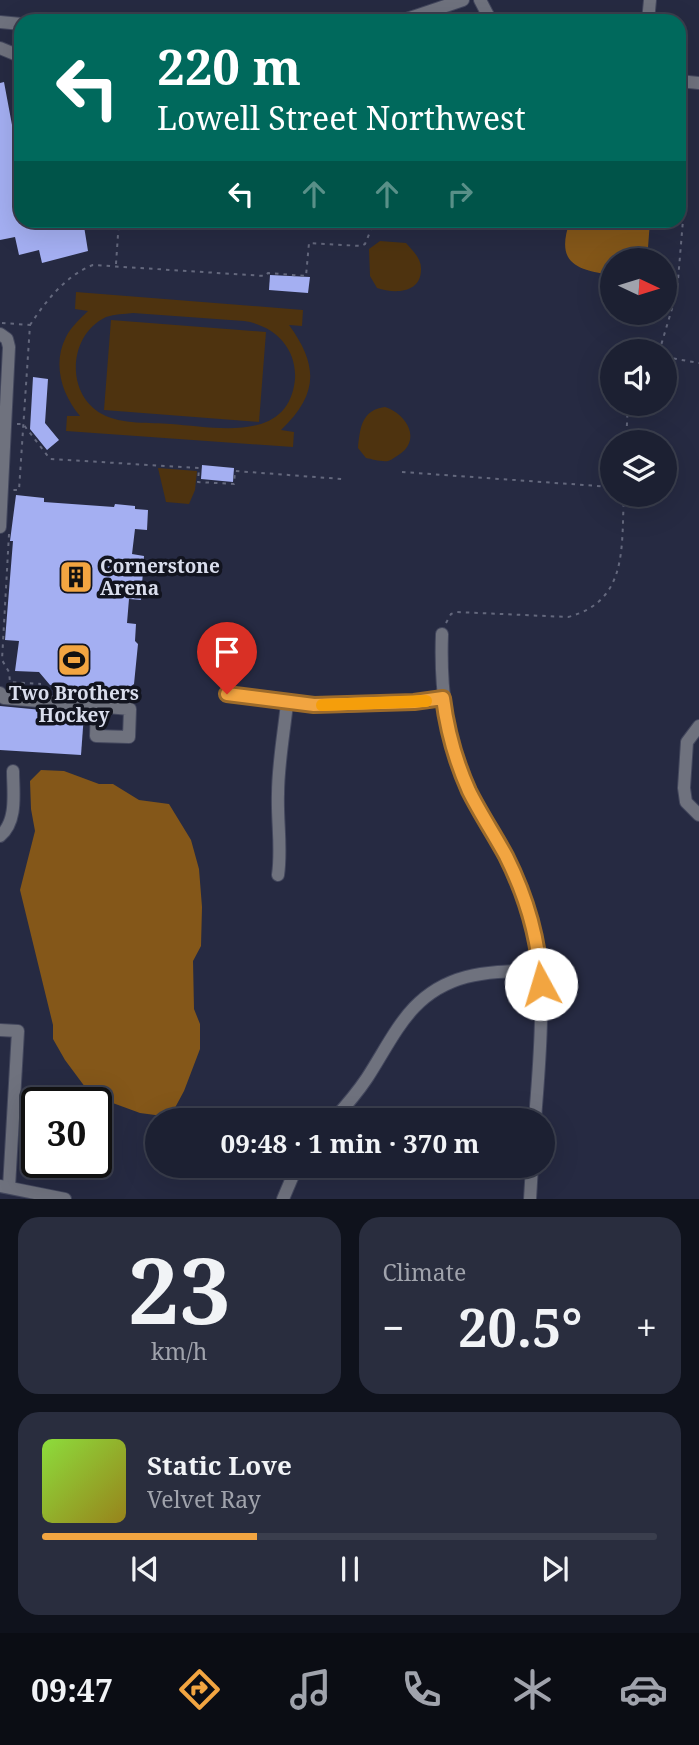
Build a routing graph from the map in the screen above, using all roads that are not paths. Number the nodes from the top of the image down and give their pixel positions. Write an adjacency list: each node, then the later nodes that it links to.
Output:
1 (463, 0): 2 (street)
2 (422, 14)
3 (0, 334): 4 (street)
4 (5, 529)
5 (442, 634): 8 (street)
6 (0, 693): 10 (street)
7 (227, 694): 9 (street)
8 (443, 698): 9 (street); 16 (street)
9 (286, 703): 15 (street)
10 (97, 706)
11 (699, 726): 13 (street)
12 (13, 771): 14 (street)
13 (699, 815)
14 (0, 836)
15 (278, 875)
16 (541, 970): 18 (street); 19 (street)
17 (0, 1030): 20 (street)
18 (343, 1108)
19 (536, 1108)
20 (6, 1128): 23 (street)
21 (292, 1178): 25 (street)
22 (531, 1178): 26 (street)
23 (5, 1187): 24 (street)
24 (65, 1199)
25 (283, 1199)
26 (530, 1199)

